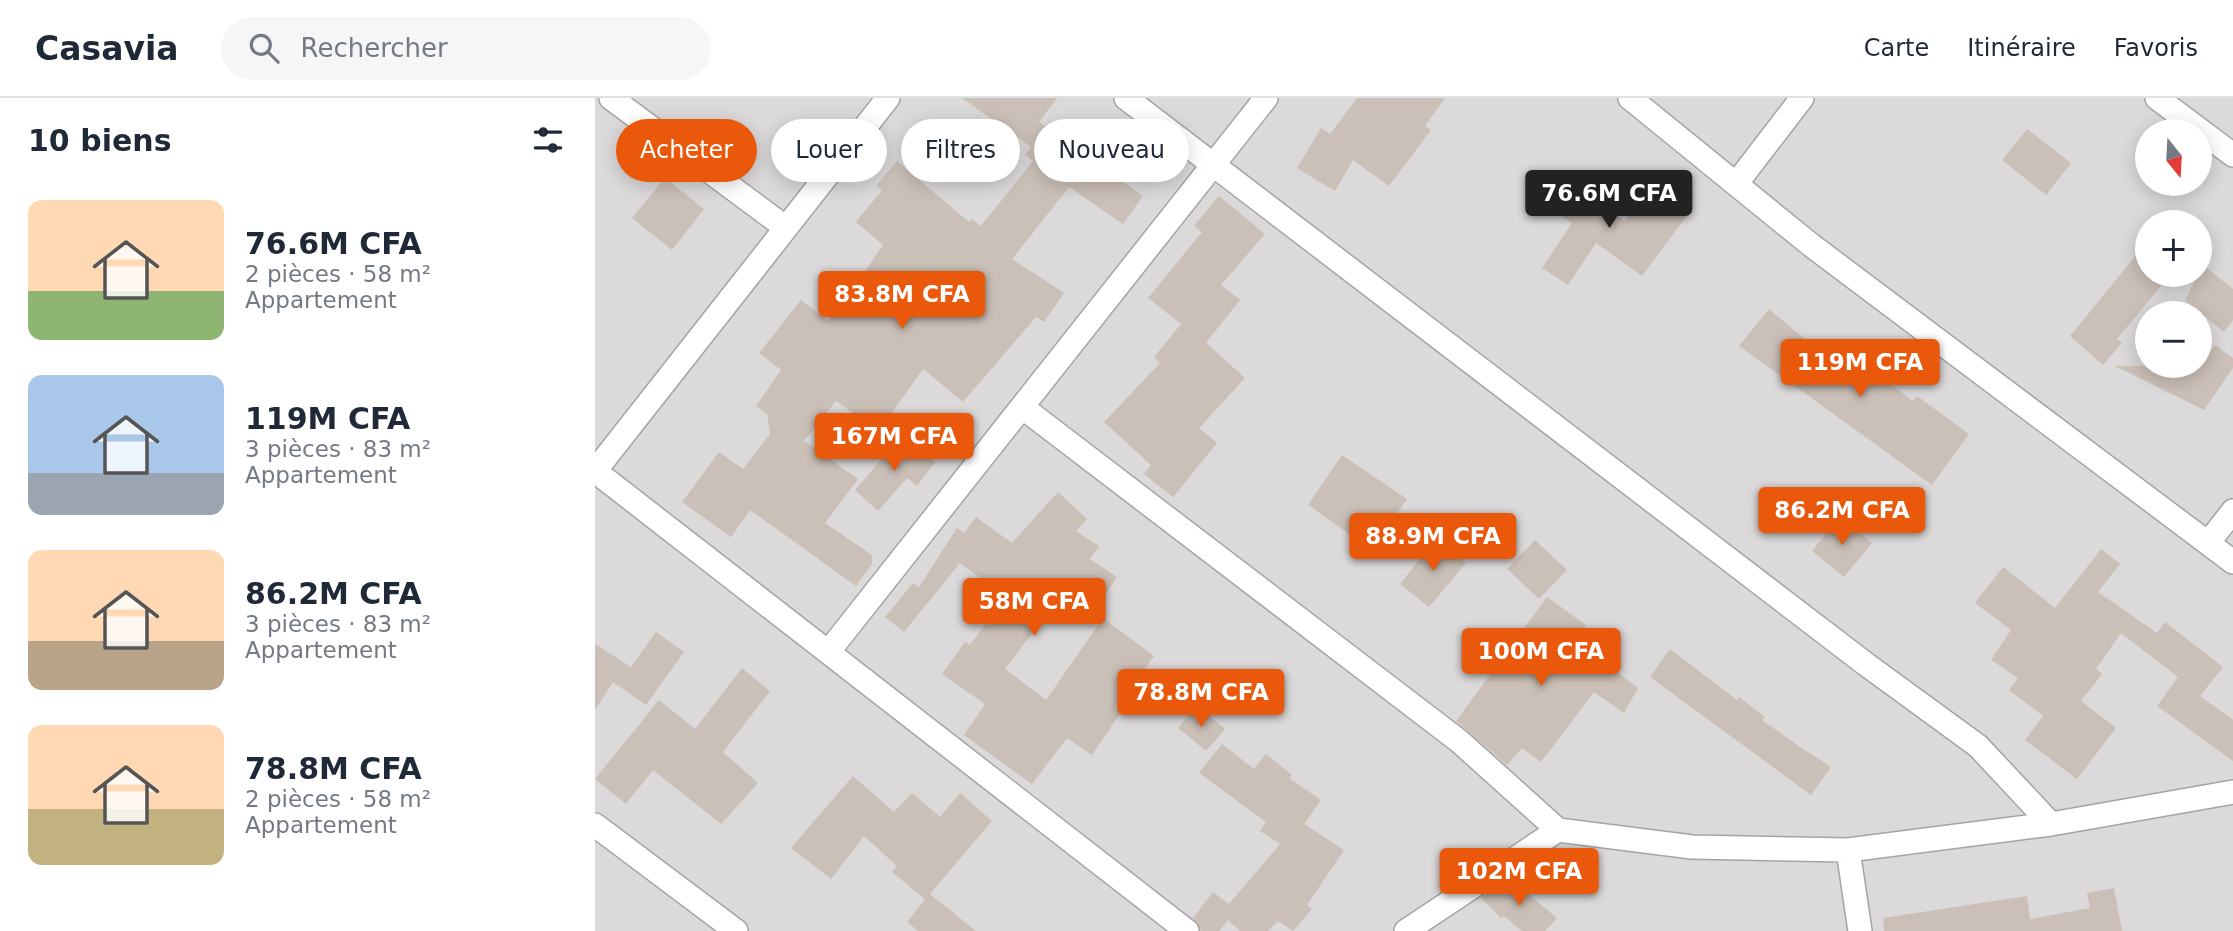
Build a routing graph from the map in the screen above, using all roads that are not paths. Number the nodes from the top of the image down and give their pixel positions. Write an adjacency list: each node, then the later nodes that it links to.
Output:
1 (611, 98): 11 (street)
2 (888, 98): 11 (street)
3 (1126, 98): 9 (street)
4 (1266, 98): 9 (street)
5 (1630, 98): 10 (street)
6 (1802, 98): 10 (street)
7 (2157, 98): 8 (street)
8 (2233, 155)
9 (1214, 167): 12 (street); 19 (street)
10 (1736, 184): 15 (street)
11 (786, 228): 13 (street)
12 (1022, 407): 17 (street); 21 (street)
13 (595, 471): 17 (street)
14 (2233, 511): 15 (street)
15 (2208, 543): 16 (street)
16 (2233, 562)
17 (829, 651): 24 (street)
18 (2233, 792): 19 (street)
19 (2051, 824): 22 (street)
20 (595, 825): 23 (street)
21 (1557, 830): 22 (street); 25 (street)
22 (1848, 850): 26 (street)
23 (736, 931)
24 (1188, 931)
25 (1406, 931)
26 (1860, 931)

